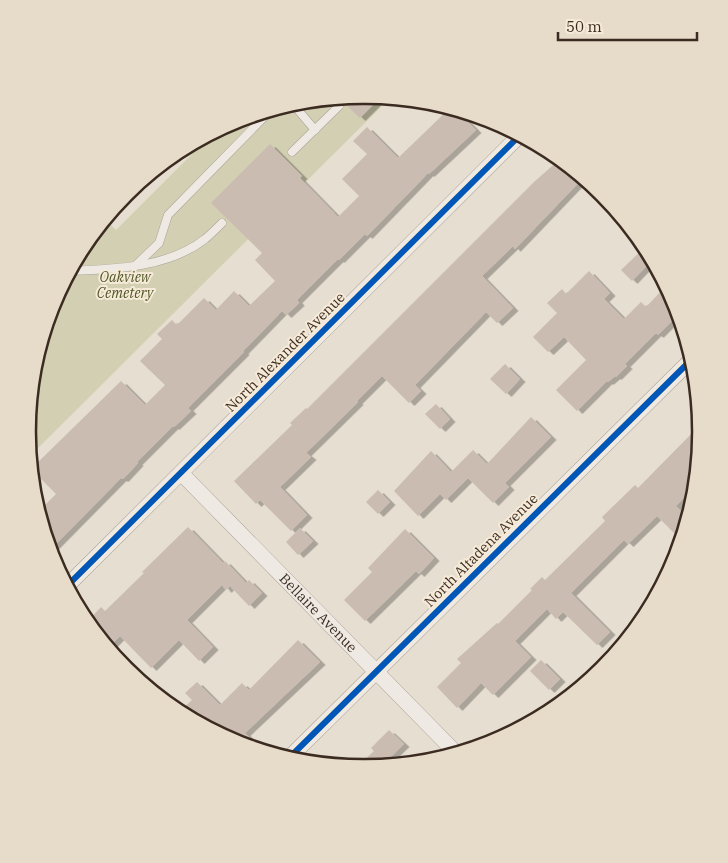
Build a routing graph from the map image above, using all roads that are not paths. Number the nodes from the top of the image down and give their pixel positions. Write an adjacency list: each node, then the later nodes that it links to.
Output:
1 (339, 106): 4 (lane)
2 (298, 110): 4 (lane)
3 (261, 120): 8 (lane)
4 (316, 130): 6 (lane)
5 (514, 141): 11 (street, North Alexander Avenue)
6 (292, 152)
7 (222, 223): 8 (lane)
8 (135, 266): 9 (lane)
9 (79, 270)
10 (685, 366): 13 (street, North Altadena Avenue)
11 (182, 473): 12 (street, North Alexander Avenue); 13 (street, Bellaire Avenue)
12 (72, 581)
13 (376, 671): 14 (street, Bellaire Avenue); 15 (street, North Altadena Avenue)
14 (451, 748)
15 (294, 752)

